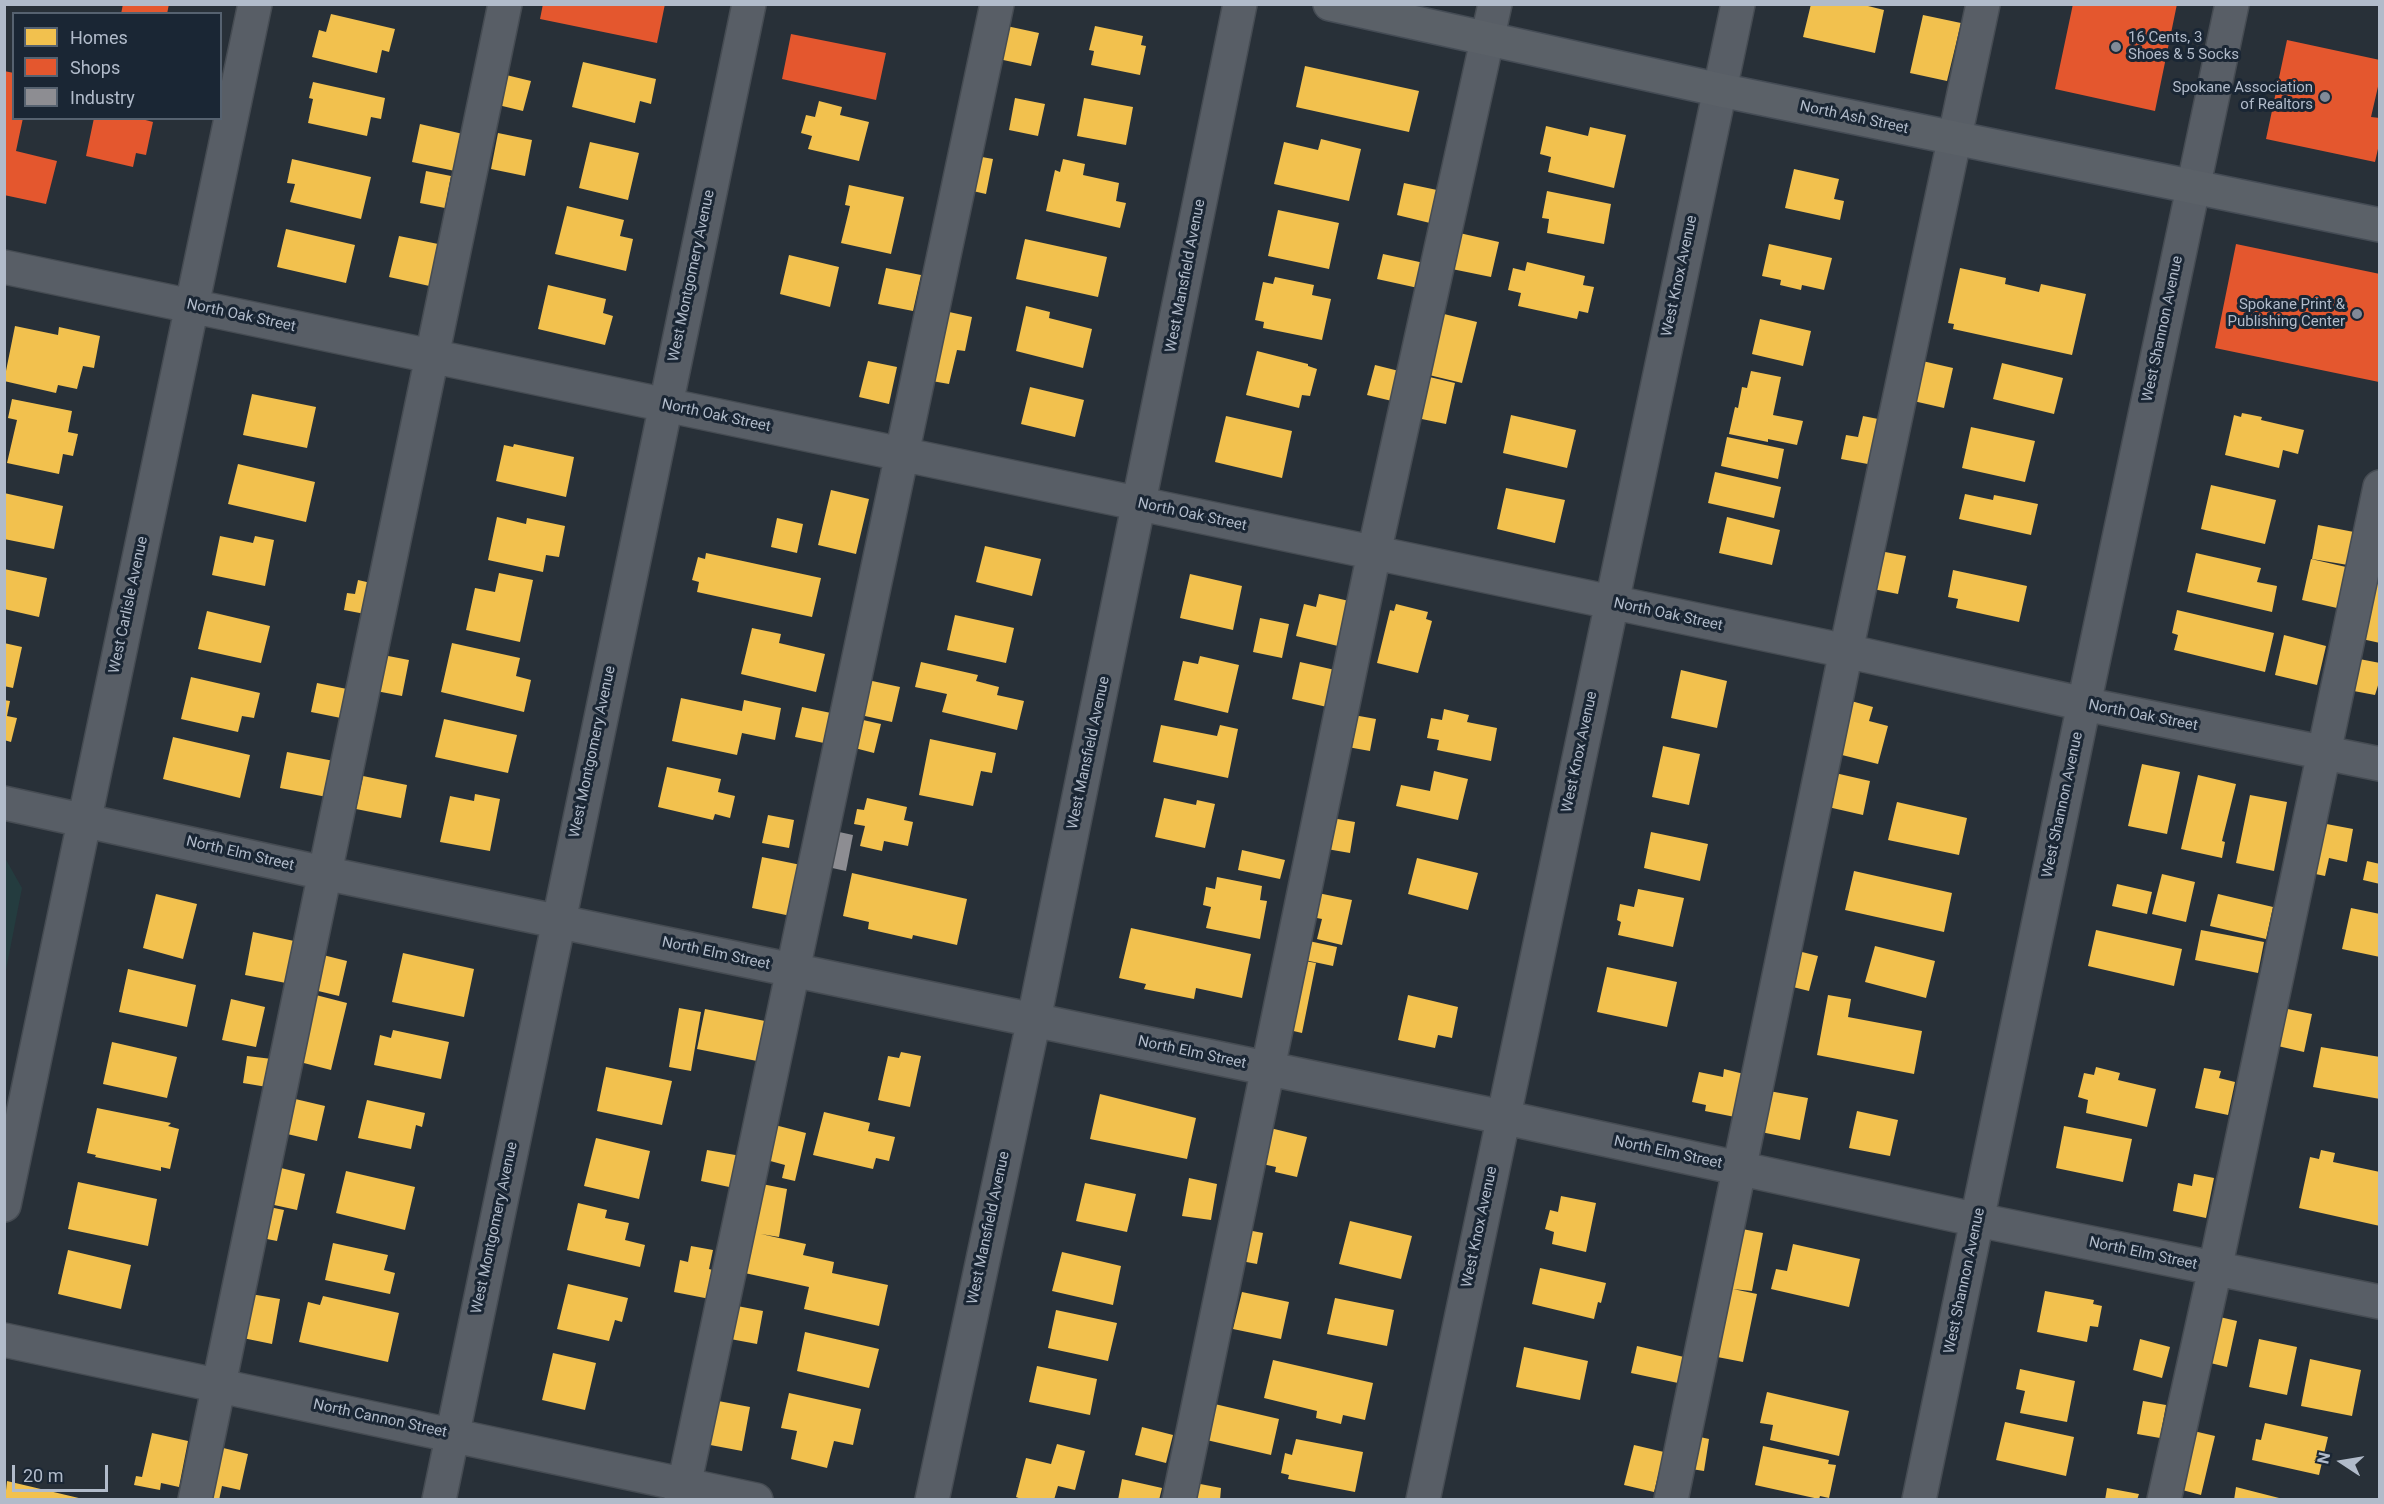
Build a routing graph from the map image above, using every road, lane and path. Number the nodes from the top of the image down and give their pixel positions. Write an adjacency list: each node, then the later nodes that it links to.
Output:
1 (255, 4): 17 (street, West Carlisle Avenue)
2 (505, 4): 18 (street)
3 (749, 4): 19 (street, West Montgomery Avenue)
4 (997, 4): 20 (street)
5 (1240, 4): 22 (street, West Mansfield Avenue)
6 (1330, 4): 11 (main road, North Ash Street)
7 (1495, 4): 11 (street)
8 (1738, 4): 12 (street, West Knox Avenue)
9 (1983, 4): 13 (street)
10 (2232, 4): 14 (street, West Shannon Avenue)
11 (1487, 39): 12 (main road, North Ash Street); 23 (street)
12 (1720, 90): 13 (main road, North Ash Street); 24 (street, West Knox Avenue)
13 (1955, 138): 14 (main road, North Ash Street); 25 (street)
14 (2193, 187): 15 (main road, North Ash Street); 26 (street, West Shannon Avenue)
15 (2379, 225)
16 (4, 267): 17 (street, North Oak Street)
17 (191, 306): 18 (street, North Oak Street); 30 (street, West Carlisle Avenue)
18 (431, 356): 19 (street, North Oak Street); 31 (street)
19 (664, 406): 20 (street, North Oak Street); 32 (street, West Montgomery Avenue)
20 (903, 455): 22 (street, North Oak Street); 33 (street)
21 (2379, 488): 27 (street)
22 (1140, 504): 23 (street, North Oak Street); 34 (street, West Mansfield Avenue)
23 (1374, 553): 24 (street, North Oak Street); 35 (street)
24 (1612, 604): 25 (street, North Oak Street); 36 (street, West Knox Avenue)
25 (1846, 651): 26 (street, North Oak Street); 37 (street)
26 (2084, 704): 27 (street, North Oak Street); 39 (street, West Shannon Avenue)
27 (2322, 752): 28 (street, North Oak Street); 40 (street)
28 (2379, 764)
29 (4, 803): 30 (street, North Elm Street)
30 (85, 820): 31 (street, North Elm Street); 38 (street, West Carlisle Avenue)
31 (324, 873): 32 (street, North Elm Street); 43 (street)
32 (559, 921): 33 (street, North Elm Street); 44 (street, West Montgomery Avenue)
33 (794, 970): 34 (street, North Elm Street); 45 (street)
34 (1034, 1019): 35 (street, North Elm Street); 49 (street, West Mansfield Avenue)
35 (1268, 1068): 36 (street, North Elm Street); 50 (street)
36 (1502, 1117): 37 (street, North Elm Street); 51 (street, West Knox Avenue)
37 (1738, 1168): 39 (street, North Elm Street); 52 (street)
38 (4, 1205)
39 (1978, 1220): 40 (street, North Elm Street); 53 (street, West Shannon Avenue)
40 (2215, 1269): 41 (street, North Elm Street); 54 (street)
41 (2379, 1302)
42 (4, 1340): 43 (street, North Cannon Street)
43 (220, 1384): 44 (street, North Cannon Street); 46 (street)
44 (452, 1435): 45 (street, North Cannon Street); 47 (street, West Montgomery Avenue)
45 (683, 1492): 48 (street, North Cannon Street)
46 (195, 1500)
47 (438, 1500)
48 (756, 1500)
49 (932, 1500)
50 (1179, 1500)
51 (1423, 1500)
52 (1671, 1500)
53 (1918, 1500)
54 (2164, 1500)

